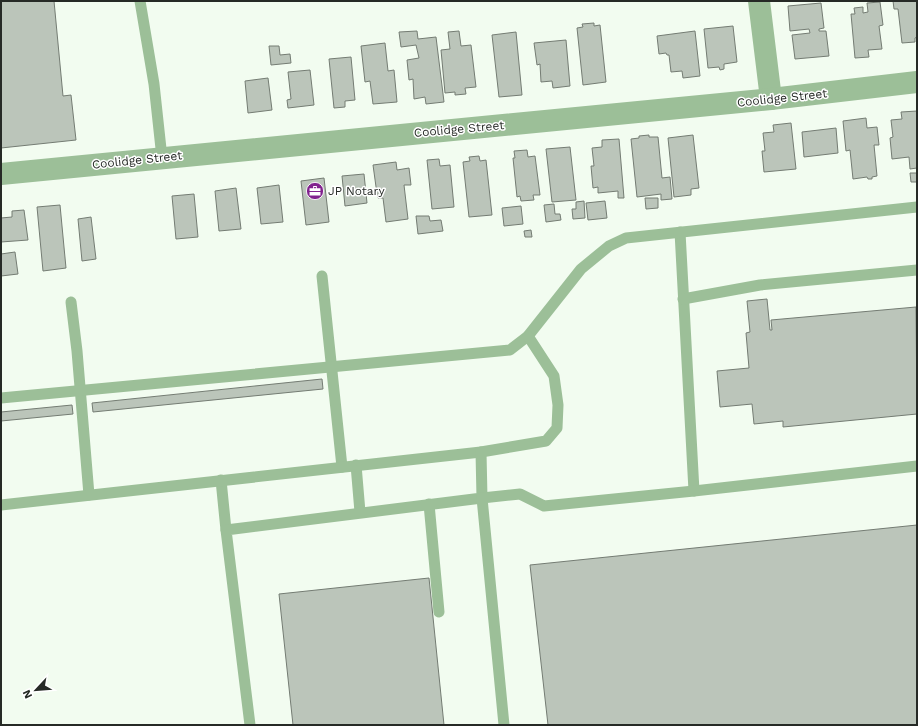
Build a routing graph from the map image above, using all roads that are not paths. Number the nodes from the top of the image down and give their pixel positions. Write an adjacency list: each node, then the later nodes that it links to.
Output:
1 (140, 1): 5 (lane)
2 (760, 1): 4 (street)
3 (917, 82): 4 (street, Coolidge Street)
4 (771, 99): 5 (street, Coolidge Street)
5 (162, 158): 6 (street, Coolidge Street)
6 (1, 174)
7 (917, 206): 8 (lane)
8 (680, 232): 11 (lane); 13 (lane)
9 (917, 270): 11 (lane)
10 (322, 276): 14 (lane)
11 (683, 299): 22 (lane)
12 (71, 302): 15 (lane)
13 (528, 336): 14 (lane); 17 (lane)
14 (332, 366): 15 (lane); 20 (lane)
15 (80, 390): 16 (lane); 23 (lane)
16 (1, 398)
17 (481, 452): 18 (lane); 24 (lane)
18 (356, 466): 20 (lane); 27 (lane)
19 (917, 466): 22 (lane)
20 (342, 467): 21 (lane)
21 (221, 480): 23 (lane); 28 (lane)
22 (694, 491): 24 (lane)
23 (89, 495): 26 (lane)
24 (482, 498): 25 (lane); 31 (lane)
25 (429, 504): 27 (lane); 29 (lane)
26 (1, 505)
27 (360, 512): 28 (lane)
28 (226, 530): 30 (lane)
29 (439, 612)
30 (250, 725)
31 (504, 725)

